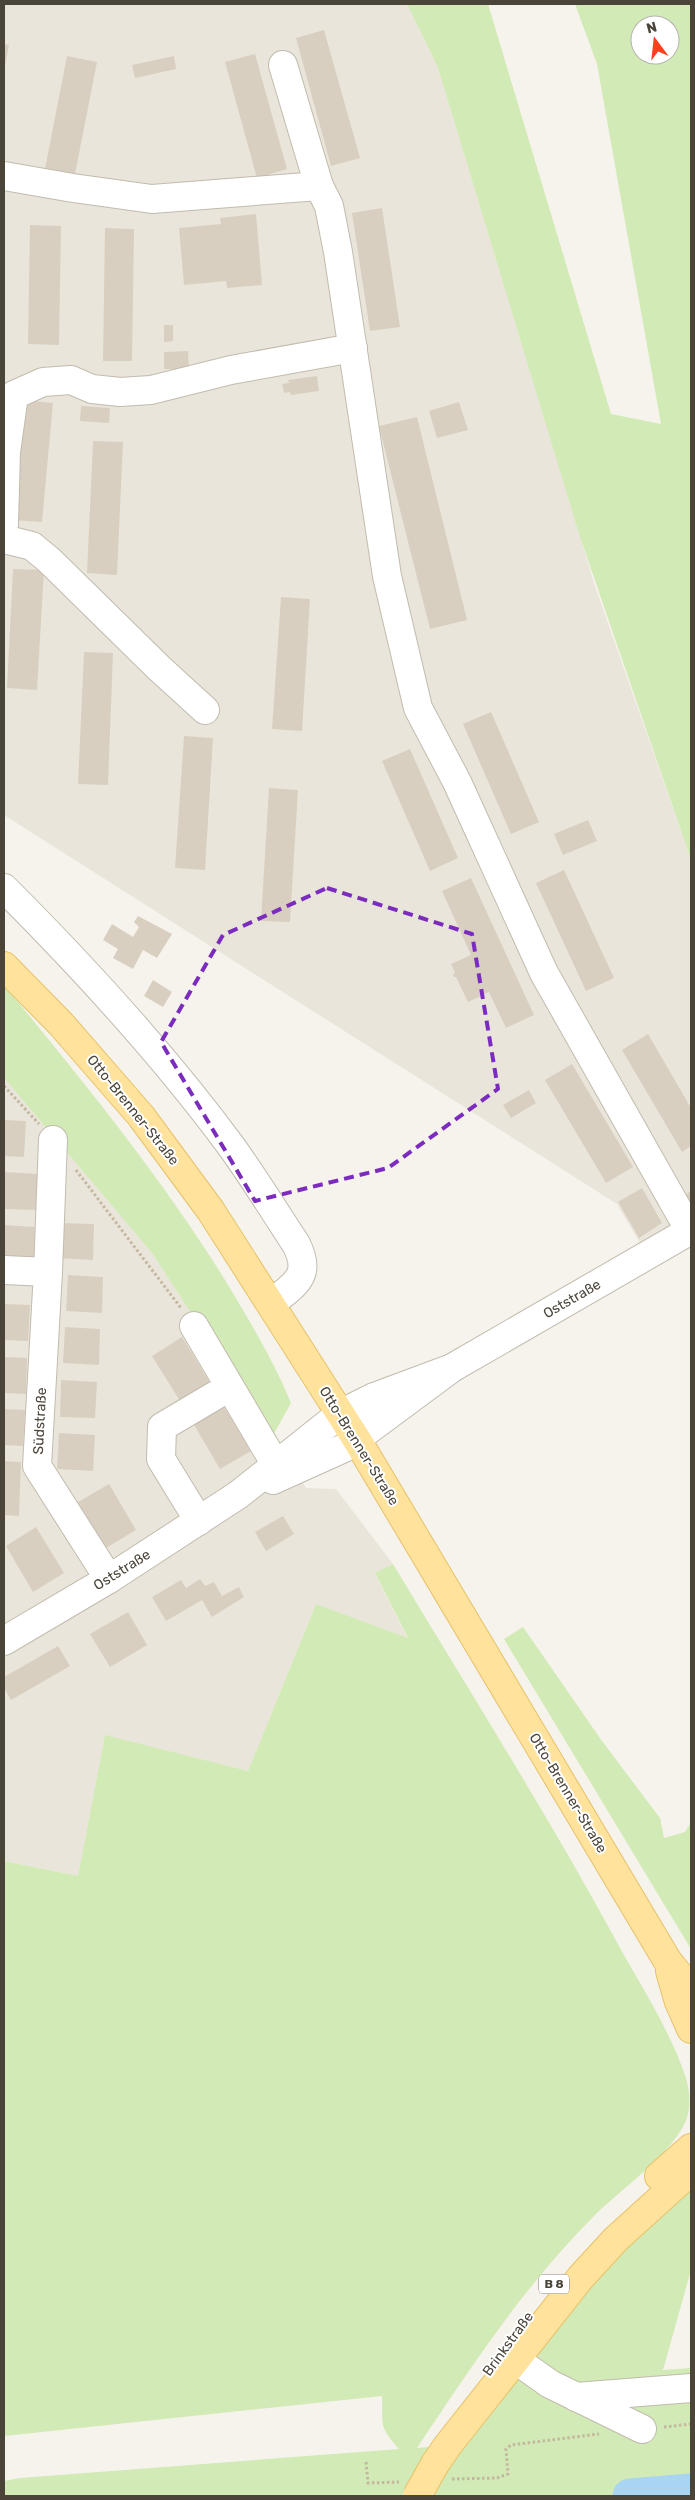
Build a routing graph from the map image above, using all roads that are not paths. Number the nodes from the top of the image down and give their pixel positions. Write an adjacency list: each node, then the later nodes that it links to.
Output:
1 (283, 65): 3 (street)
2 (4, 176): 3 (street)
3 (319, 186): 4 (street)
4 (353, 348): 5 (street); 11 (street)
5 (4, 524)
6 (4, 539): 7 (street)
7 (205, 710)
8 (4, 888): 14 (street)
9 (4, 966): 14 (main road, Otto-Brenner-Straße)
10 (53, 1140): 13 (street, Südstraße)
11 (690, 1230): 16 (street, Oststraße)
12 (4, 1270): 13 (street)
13 (48, 1272): 23 (street, Südstraße)
14 (271, 1304): 18 (main road, Otto-Brenner-Straße)
15 (194, 1326): 20 (street)
16 (452, 1368): 18 (street, Oststraße); 19 (street, Oststraße)
17 (216, 1395): 22 (street)
18 (340, 1414): 19 (main road, Otto-Brenner-Straße); 20 (street, Oststraße)
19 (357, 1440): 21 (street, Oststraße); 25 (main road, Otto-Brenner-Straße)
20 (276, 1465): 21 (street, Oststraße)
21 (238, 1495): 22 (street, Oststraße)
22 (199, 1521): 23 (street, Oststraße)
23 (109, 1579): 24 (street, Oststraße)
24 (4, 1641)
25 (667, 1960): 26 (main road, Otto-Brenner-Straße); 27 (main road, Otto-Brenner-Straße)
26 (691, 1990)
27 (691, 2029)
28 (691, 2148): 34 (main road, Brinkstraße / B 8)
29 (691, 2171): 30 (main road, Brinkstraße / B 8)
30 (516, 2360): 32 (street); 34 (main road, Brinkstraße / B 8)
31 (691, 2388): 32 (street)
32 (574, 2397): 33 (street)
33 (642, 2429)
34 (441, 2455): 35 (main road, Brinkstraße / B 8, bridge)
35 (417, 2496)

